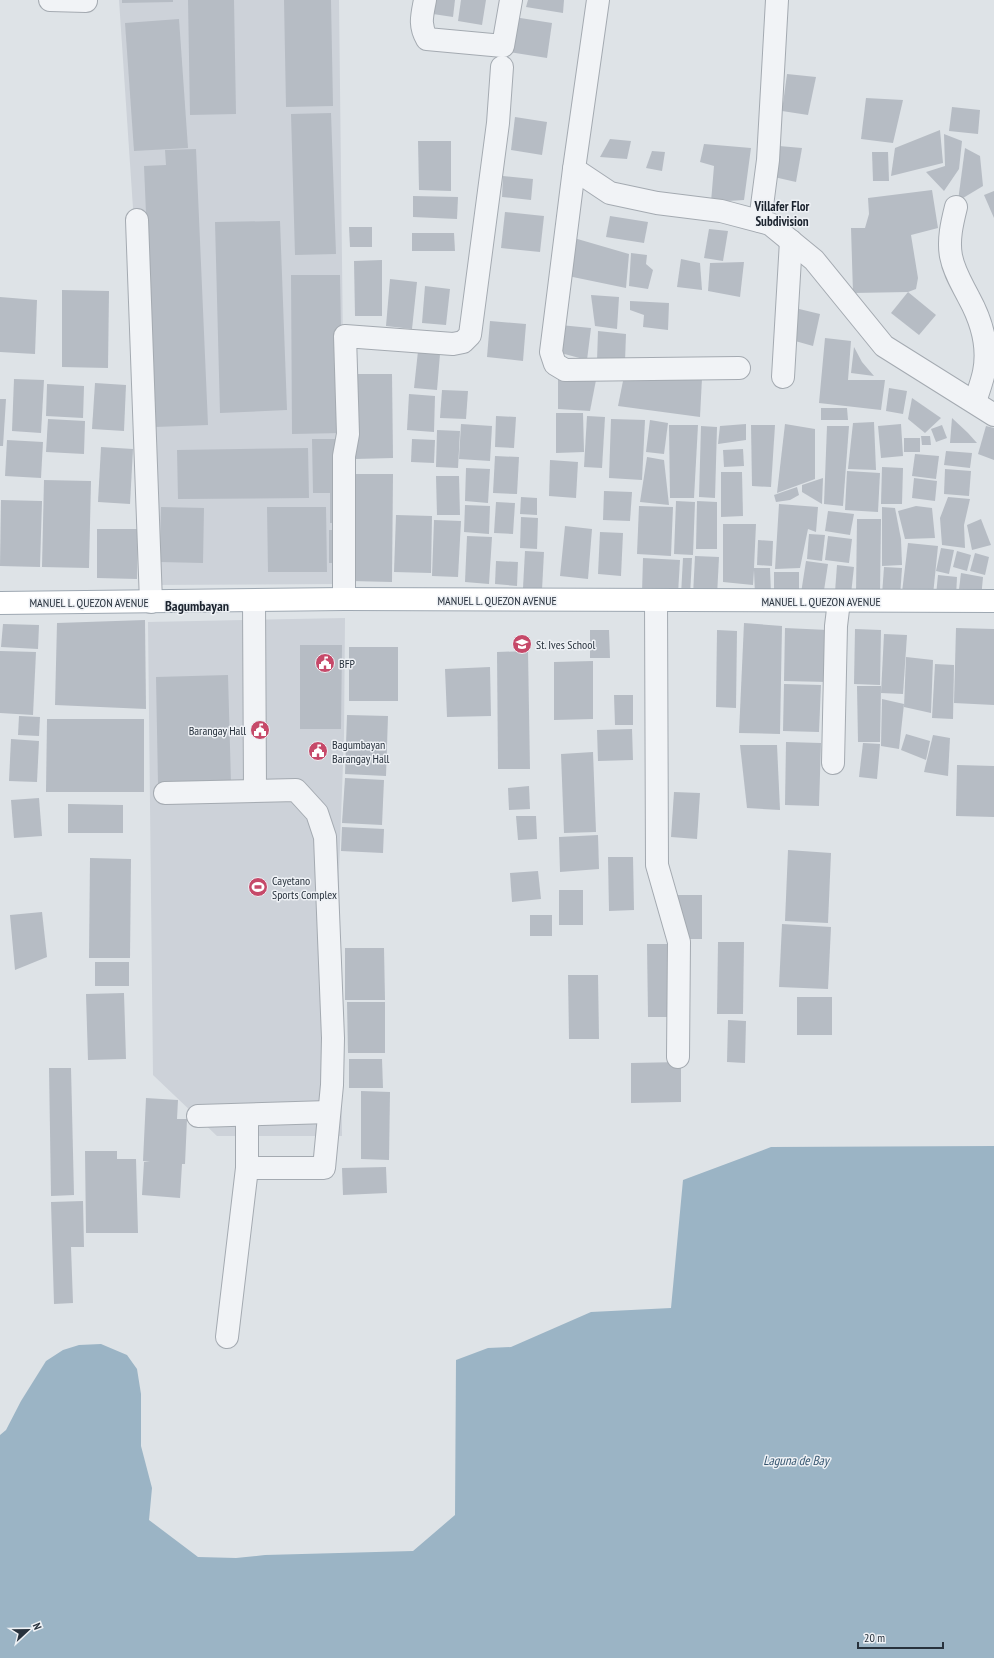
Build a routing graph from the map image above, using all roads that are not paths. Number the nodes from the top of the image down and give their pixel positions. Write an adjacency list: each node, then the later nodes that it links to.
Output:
1 (50, 0): 6 (street)
2 (425, 0): 3 (street)
3 (511, 0)
4 (598, 0): 8 (street)
5 (777, 0): 11 (street)
6 (86, 1)
7 (502, 67): 17 (street)
8 (574, 169): 11 (street); 13 (street)
9 (956, 207): 15 (street)
10 (137, 220): 22 (street)
11 (760, 221): 12 (street)
12 (790, 241): 14 (street); 15 (street)
13 (739, 368)
14 (783, 377)
15 (974, 402): 16 (street)
16 (994, 415)
17 (344, 600): 18 (main road, MANUEL L. QUEZON AVENUE); 19 (main road, MANUEL L. QUEZON AVENUE)
18 (254, 601): 22 (main road, MANUEL L. QUEZON AVENUE); 25 (street)
19 (656, 601): 20 (main road, MANUEL L. QUEZON AVENUE); 27 (street)
20 (839, 601): 21 (main road, MANUEL L. QUEZON AVENUE); 24 (street)
21 (994, 601)
22 (151, 602): 23 (main road, MANUEL L. QUEZON AVENUE)
23 (0, 603)
24 (833, 763)
25 (255, 790): 26 (street); 28 (street)
26 (165, 793)
27 (678, 1057)
28 (329, 1112): 29 (street); 31 (street)
29 (247, 1115): 30 (street); 31 (street)
30 (198, 1116)
31 (247, 1168): 32 (street)
32 (227, 1337)

